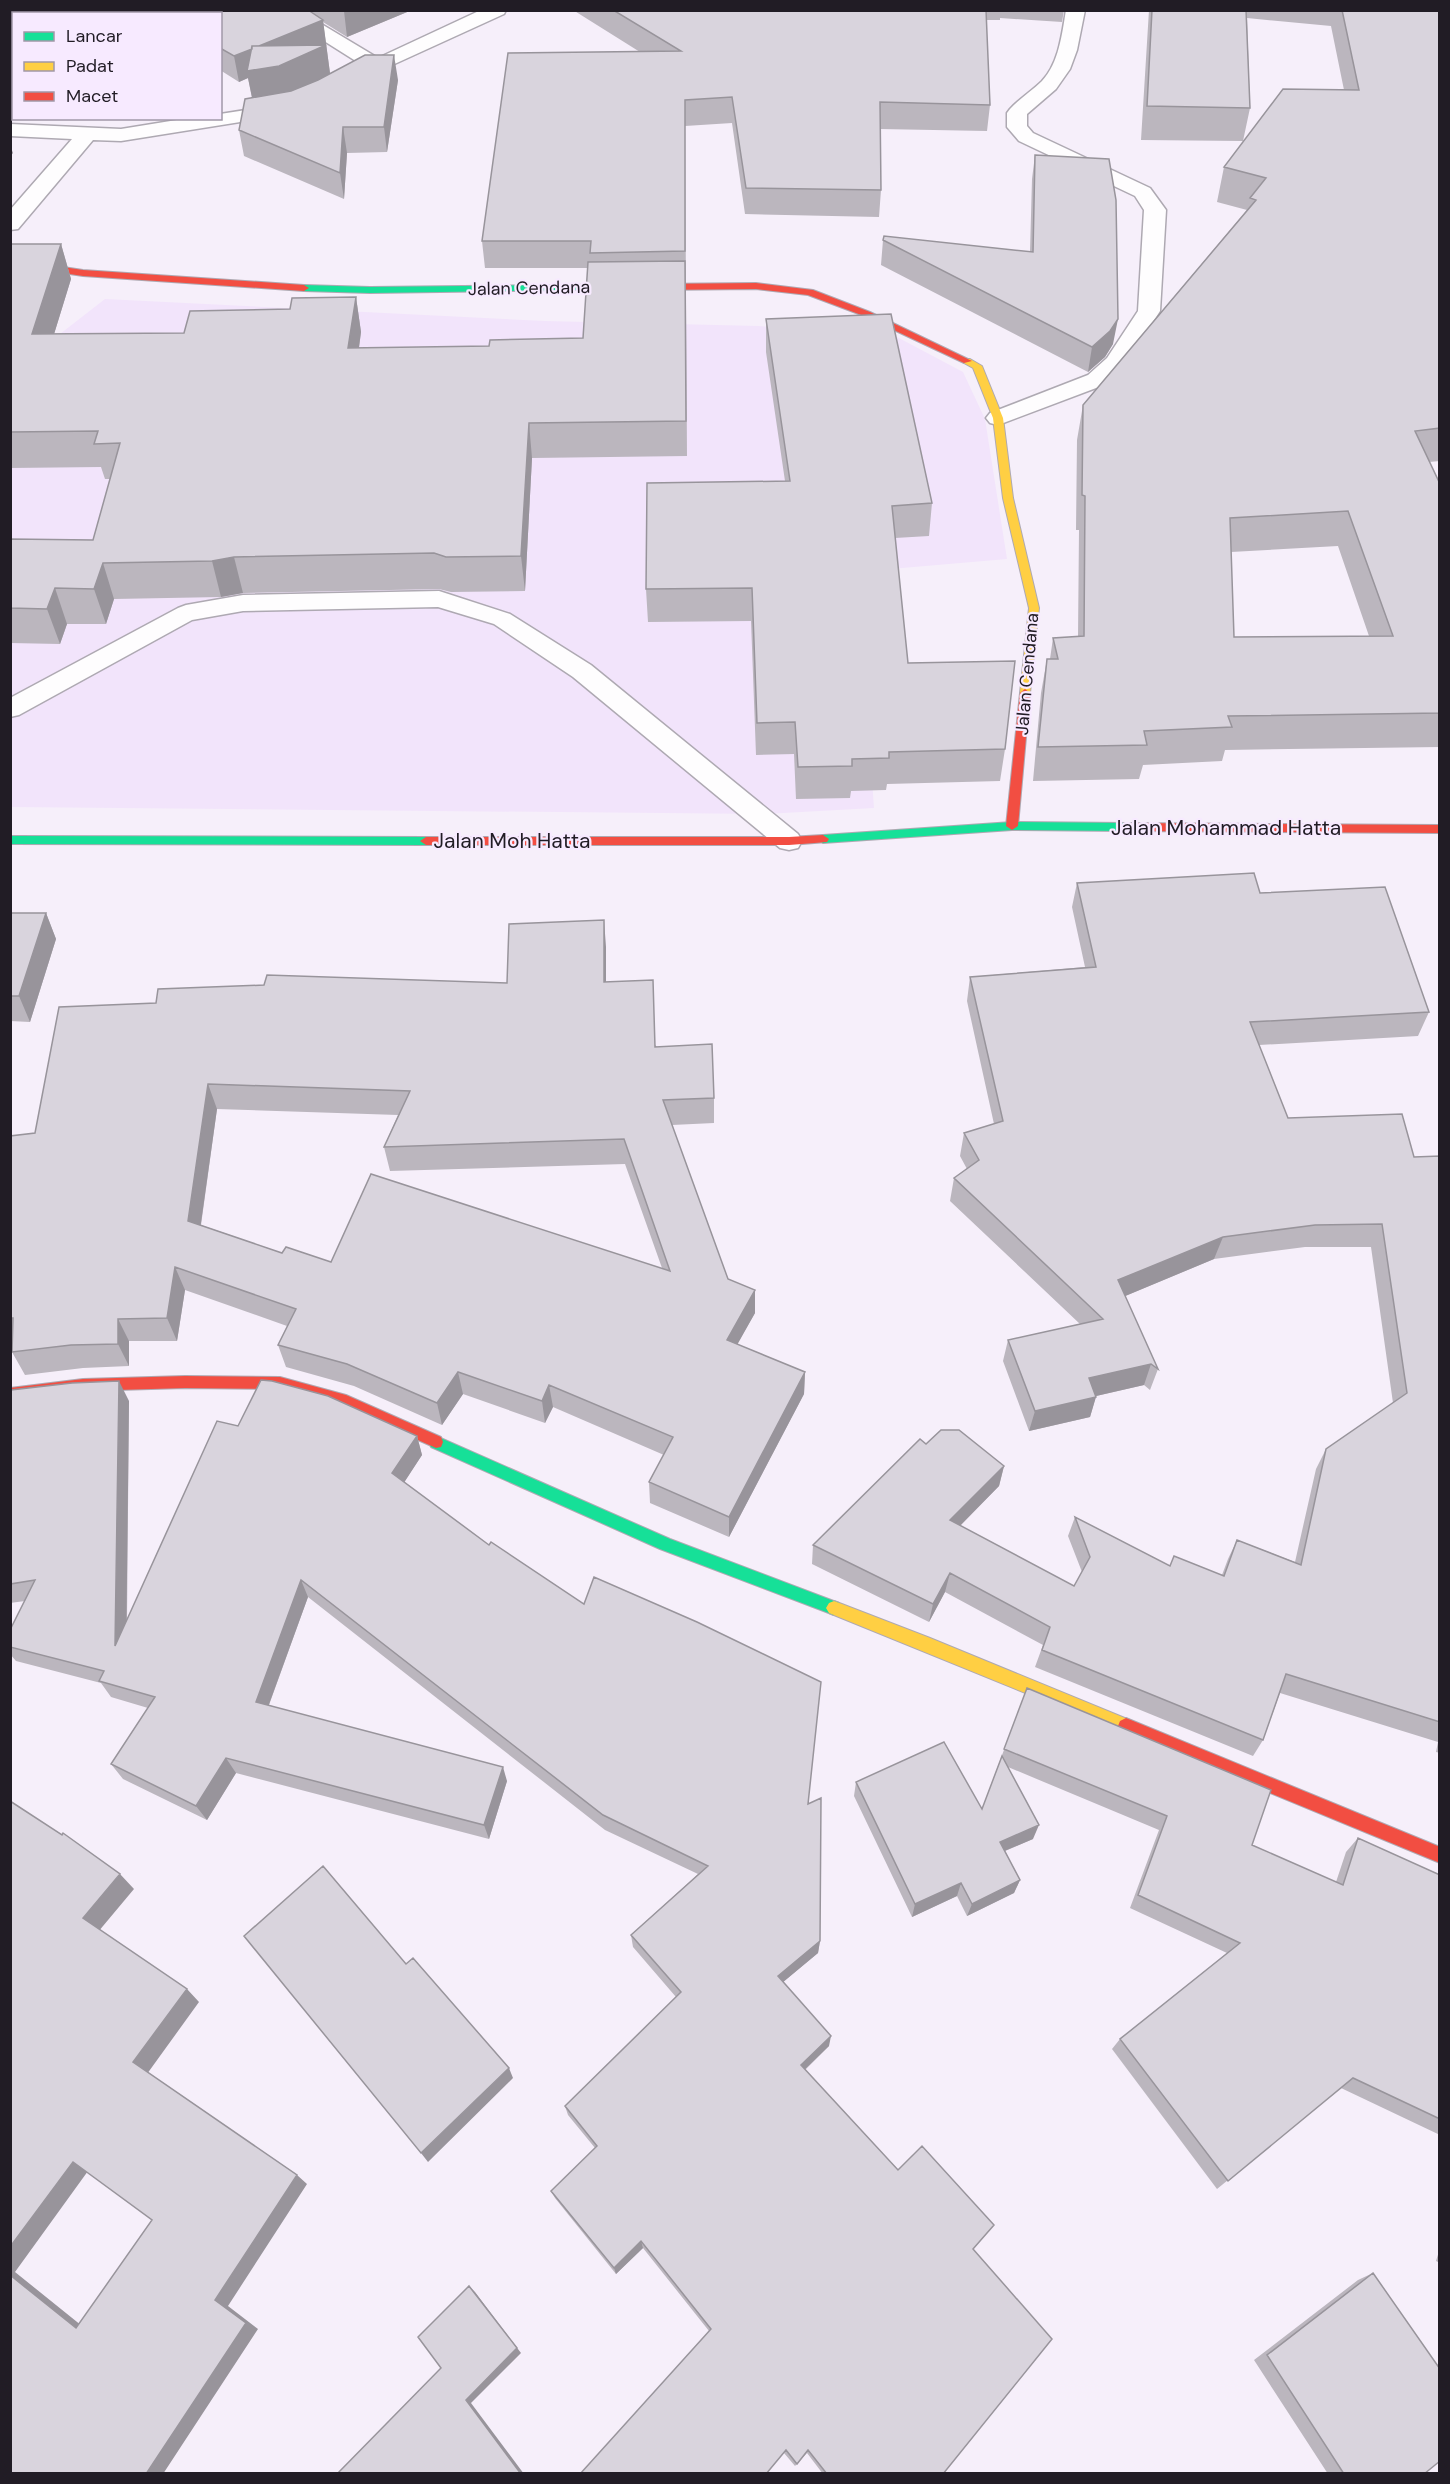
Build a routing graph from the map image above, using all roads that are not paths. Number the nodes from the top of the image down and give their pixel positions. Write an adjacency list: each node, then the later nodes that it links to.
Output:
1 (284, 10): 4 (street)
2 (497, 10): 4 (street)
3 (1076, 10): 11 (street)
4 (377, 66): 5 (street)
5 (357, 78)
6 (306, 105): 7 (street)
7 (79, 129): 8 (street); 9 (street)
8 (10, 130)
9 (10, 224)
10 (10, 262): 11 (street, Jalan Cendana)
11 (998, 418): 13 (street, Jalan Cendana)
12 (10, 709): 16 (lane)
13 (1012, 826): 14 (street, Jalan Mohammad Hatta); 16 (street, Jalan Moh Hatta)
14 (1440, 829)
15 (10, 840): 16 (street, Jalan Moh Hatta)
16 (789, 841)
17 (10, 1394): 18 (street)
18 (1440, 1855)

